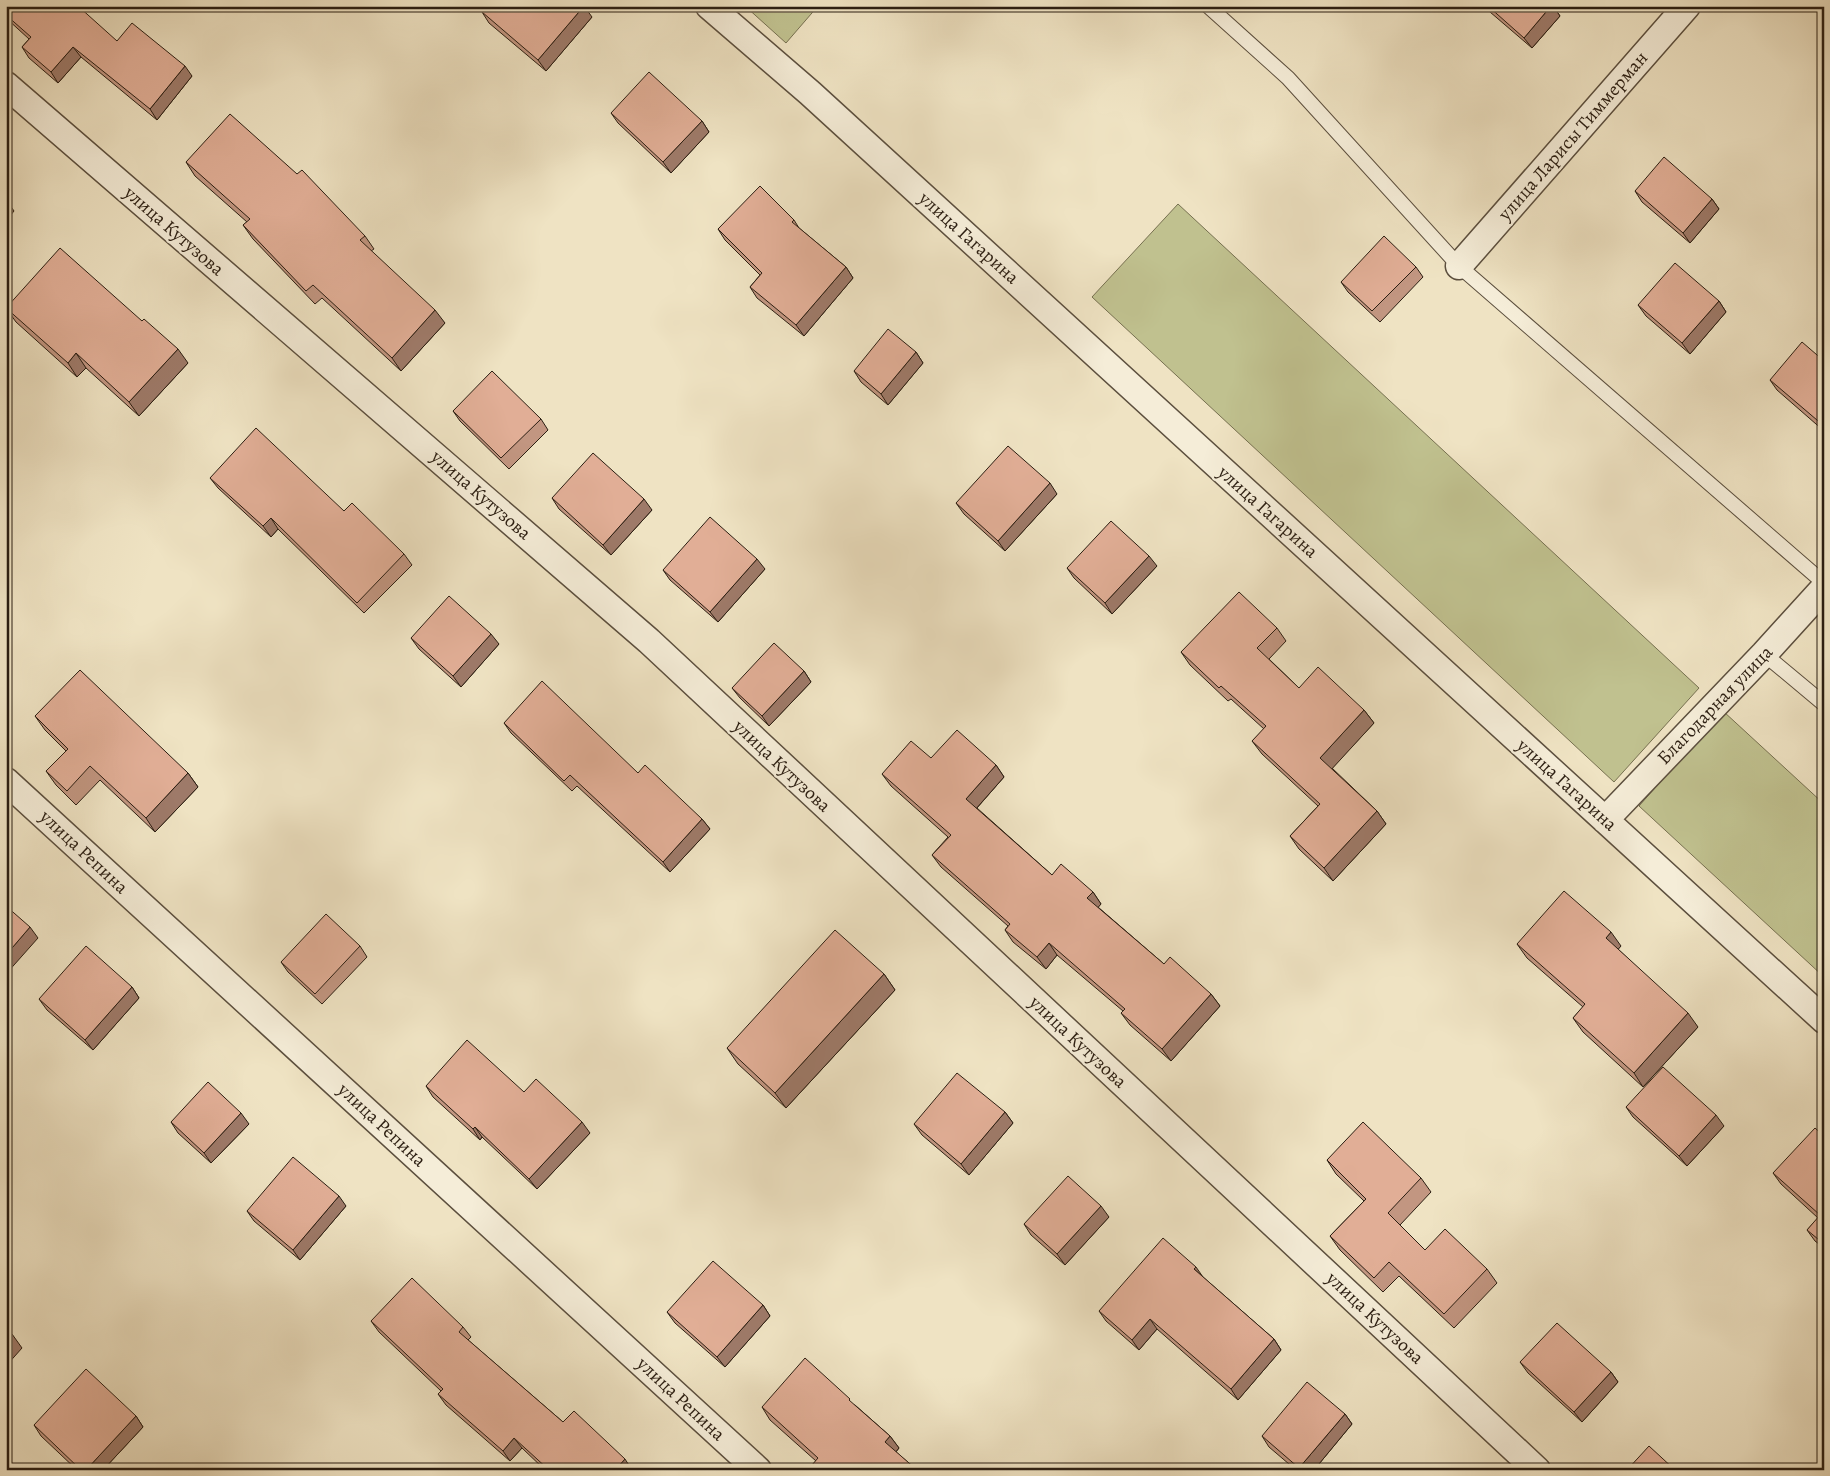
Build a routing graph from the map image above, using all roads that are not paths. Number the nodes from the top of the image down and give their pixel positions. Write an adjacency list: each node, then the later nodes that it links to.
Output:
1 (709, 6): 11 (street, улица Гагарина)
2 (1208, 6): 5 (lane)
3 (1687, 6): 5 (street, улица Ларисы Тиммерман)
4 (6, 85): 14 (street, улица Кутузова)
5 (1459, 266): 6 (lane)
6 (1824, 583)
7 (1824, 588): 8 (street, Благодарная улица)
8 (1764, 654): 9 (lane); 11 (street, Благодарная улица)
9 (1824, 704)
10 (6, 781): 13 (street, улица Репина)
11 (1605, 820): 12 (street, улица Гагарина)
12 (1824, 1020)
13 (758, 1470)
14 (1537, 1470)

